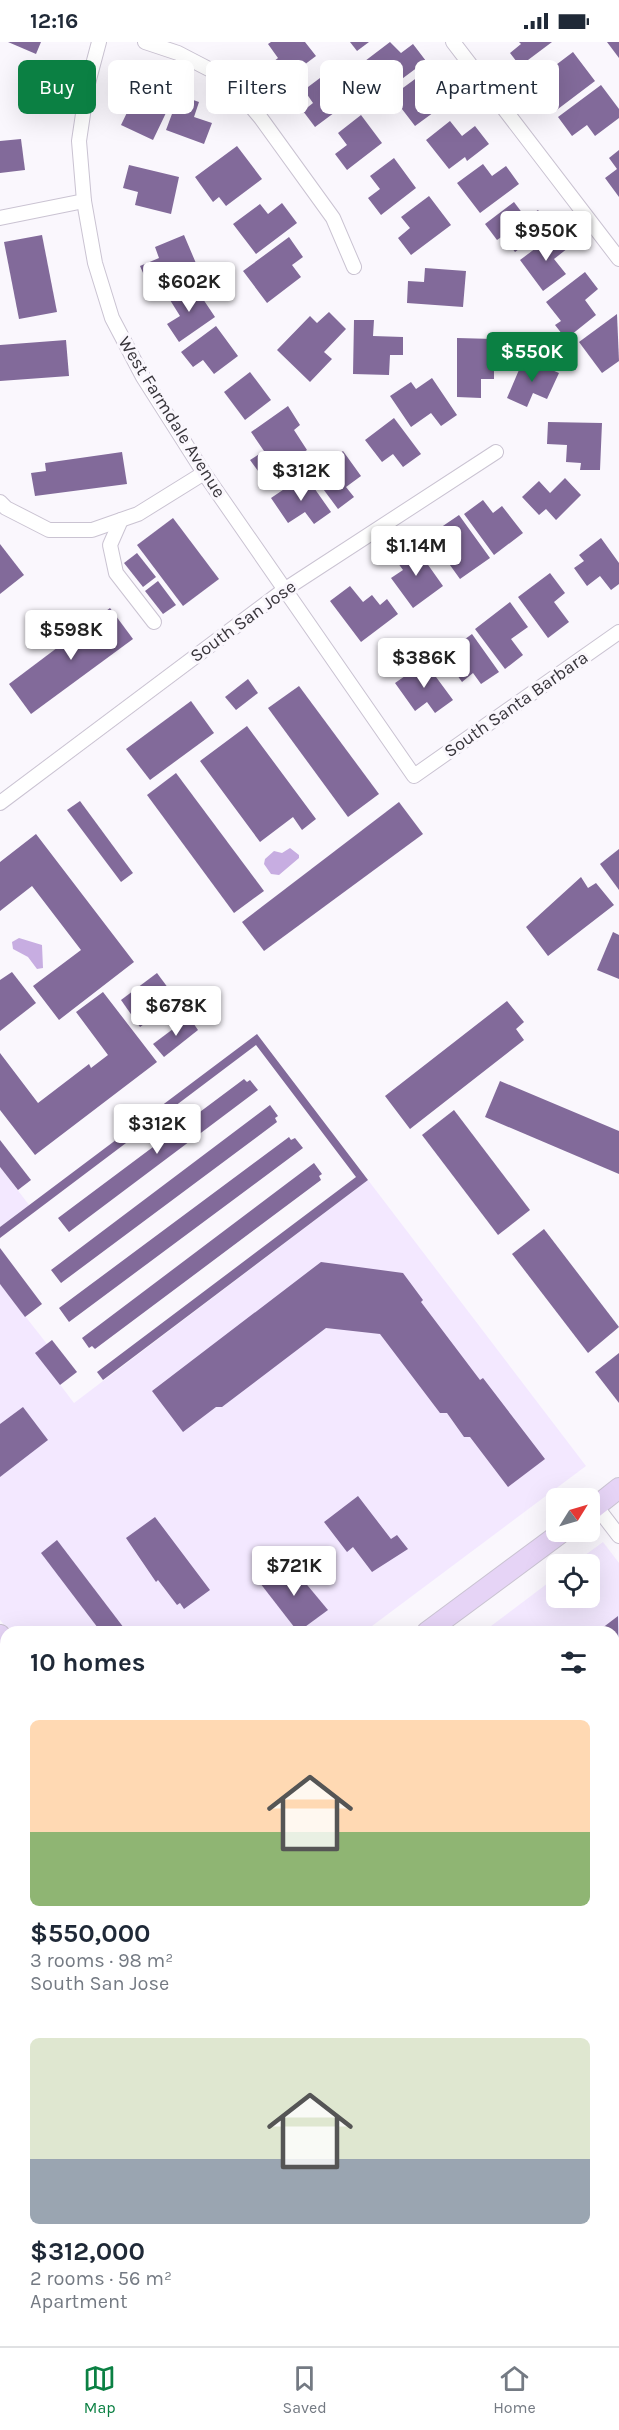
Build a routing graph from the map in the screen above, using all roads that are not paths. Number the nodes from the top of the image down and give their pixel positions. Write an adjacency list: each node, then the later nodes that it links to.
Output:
1 (99, 42): 4 (street, West Farmdale Avenue)
2 (145, 42): 7 (street)
3 (453, 42): 6 (street)
4 (84, 201): 5 (street); 9 (street, West Farmdale Avenue)
5 (0, 218)
6 (619, 259)
7 (354, 267)
8 (496, 452): 12 (street, South San Jose)
9 (204, 472): 11 (street); 12 (street, West Farmdale Avenue)
10 (0, 502): 11 (street)
11 (121, 520): 13 (street)
12 (284, 590): 15 (street, West Farmdale Avenue); 16 (street, South San Jose)
13 (154, 622)
14 (619, 633): 15 (street, South Santa Barbara)
15 (414, 776)
16 (0, 803)
17 (619, 1488): 18 (main road)
18 (600, 1503)
19 (600, 1516): 20 (street)
20 (619, 1536)
21 (548, 1542): 22 (main road)
22 (435, 1626)

